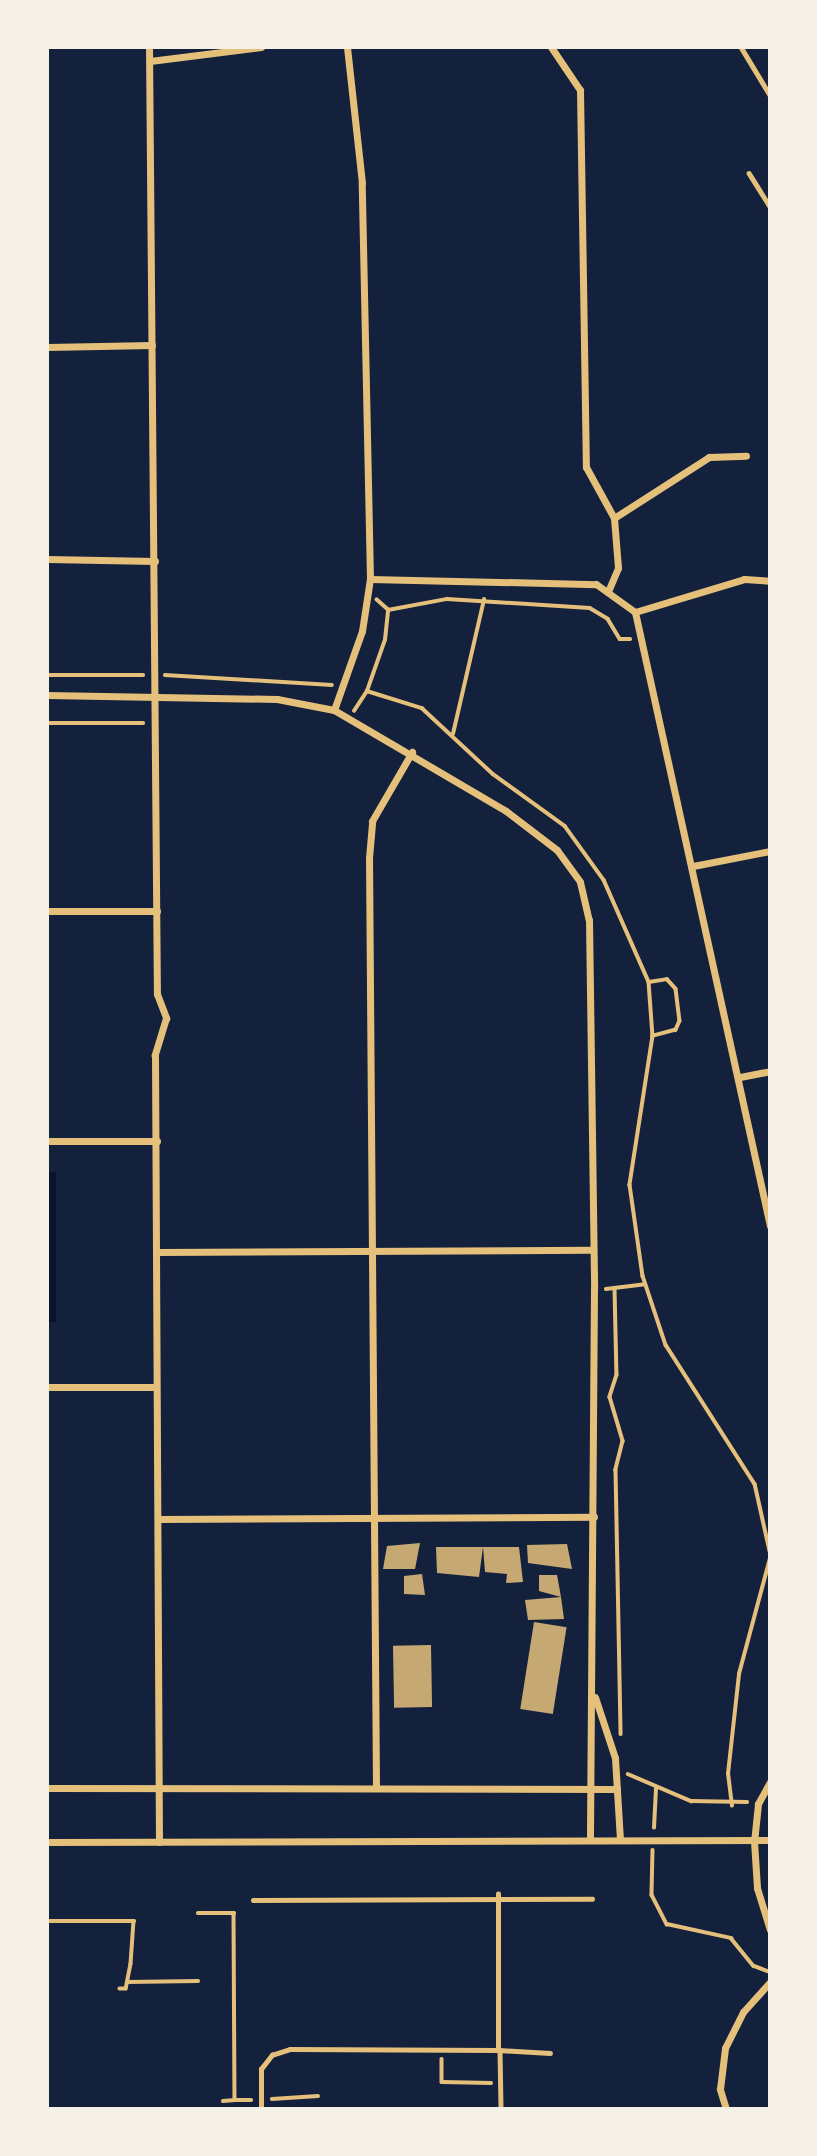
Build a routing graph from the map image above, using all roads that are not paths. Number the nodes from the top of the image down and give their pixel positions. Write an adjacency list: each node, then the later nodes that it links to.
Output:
1 (149, 47): 6 (street)
2 (261, 47): 6 (street)
3 (347, 47): 16 (street)
4 (551, 47): 13 (street)
5 (741, 47): 7 (lane)
6 (150, 61): 10 (street)
7 (770, 95)
8 (748, 173): 9 (lane)
9 (770, 207)
10 (152, 345): 11 (street); 15 (street)
11 (47, 347)
12 (746, 456): 13 (street)
13 (614, 518): 18 (street)
14 (47, 559): 15 (street)
15 (155, 561): 21 (street)
16 (370, 579): 18 (street); 22 (street)
17 (770, 580): 19 (street)
18 (608, 592): 19 (street)
19 (635, 612): 25 (street)
20 (47, 695): 21 (street)
21 (155, 695): 22 (street); 27 (street)
22 (334, 710): 23 (street)
23 (412, 752): 33 (street); 34 (street)
24 (770, 851): 25 (street)
25 (693, 866): 29 (street)
26 (47, 911): 27 (street)
27 (157, 911): 31 (street)
28 (770, 1071): 29 (street)
29 (740, 1077): 32 (street)
30 (47, 1141): 31 (street)
31 (157, 1141): 35 (street)
32 (770, 1226)
33 (371, 1250): 34 (street); 35 (street); 39 (street)
34 (593, 1250): 38 (street)
35 (158, 1252): 37 (street)
36 (47, 1387): 37 (street)
37 (156, 1388): 40 (street)
38 (594, 1517): 39 (street); 41 (street)
39 (374, 1518): 40 (street); 46 (street)
40 (159, 1519): 44 (street)
41 (595, 1695): 43 (street); 47 (street)
42 (770, 1783): 51 (street)
43 (589, 1784): 46 (street); 47 (street); 48 (street)
44 (160, 1786): 45 (street); 46 (street); 53 (street)
45 (47, 1788)
46 (376, 1788)
47 (618, 1789): 49 (street)
48 (590, 1840): 49 (street); 53 (street)
49 (620, 1840): 51 (street)
50 (770, 1840): 51 (street)
51 (754, 1841): 57 (street)
52 (47, 1842): 53 (street)
53 (159, 1842)
54 (498, 1897): 55 (lane); 56 (lane); 59 (lane)
55 (592, 1899)
56 (253, 1900)
57 (770, 1930)
58 (770, 1982): 63 (street)
59 (499, 2050): 60 (lane); 61 (lane); 62 (lane)
60 (550, 2053)
61 (261, 2109)
62 (501, 2109)
63 (726, 2109)

